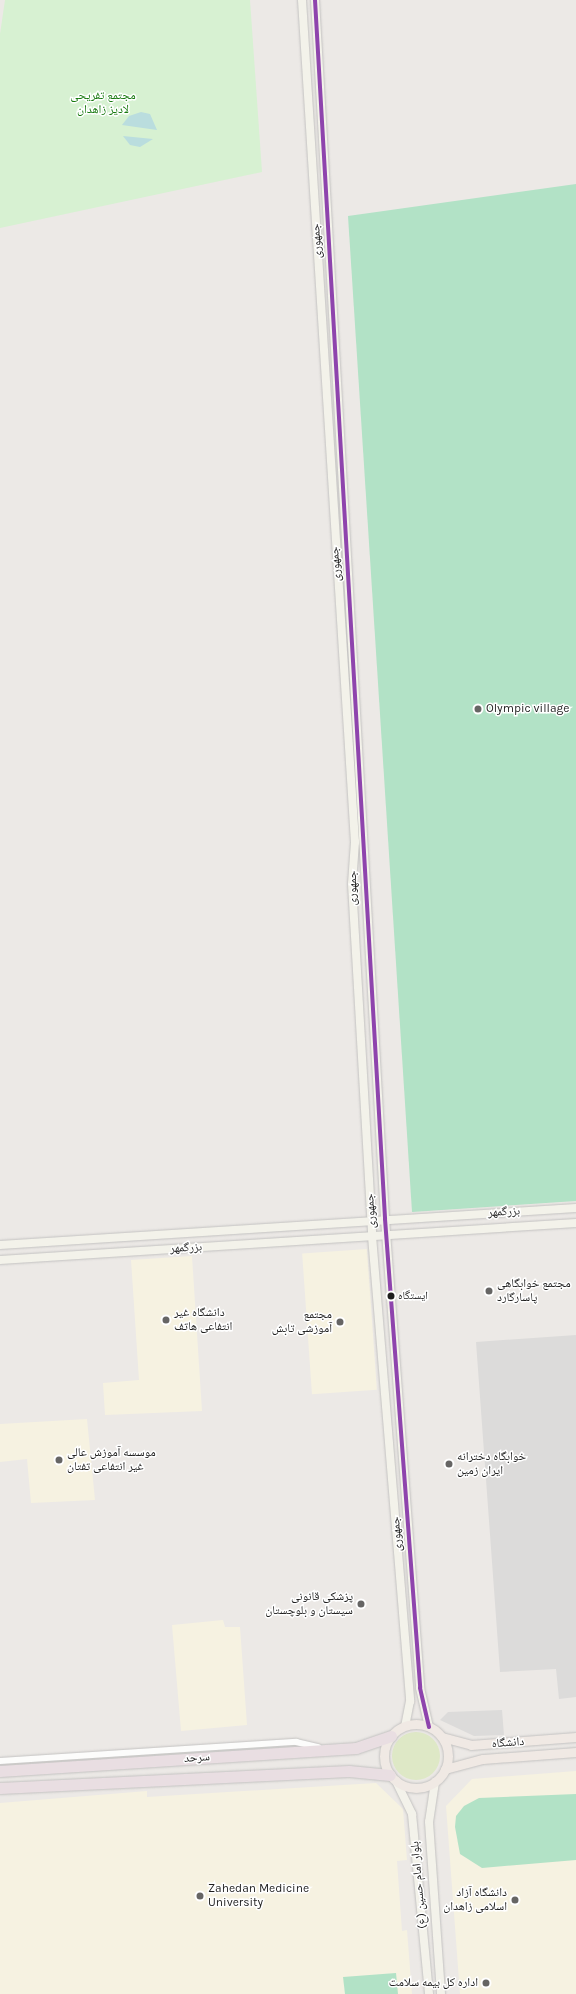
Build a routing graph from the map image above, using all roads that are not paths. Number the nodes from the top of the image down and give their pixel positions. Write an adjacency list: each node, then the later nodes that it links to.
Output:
1 (302, 0): 4 (main road, جمهوری)
2 (316, 0): 3 (main road, جمهوری)
3 (347, 506): 4 (main road); 6 (main road, جمهوری)
4 (332, 507): 5 (main road, جمهوری)
5 (352, 884): 6 (main road); 9 (main road, جمهوری)
6 (365, 884): 8 (main road, جمهوری)
7 (576, 1208): 8 (main road, بزرگمهر)
8 (385, 1219): 9 (main road, بزرگمهر); 13 (main road, جمهوری)
9 (372, 1220): 11 (main road, بزرگمهر); 12 (main road, جمهوری)
10 (576, 1223): 13 (main road, بزرگمهر)
11 (212, 1231): 14 (main road, بزرگمهر); 15 (main road)
12 (372, 1236): 13 (main road, بزرگمهر); 15 (main road, بزرگمهر); 17 (main road, جمهوری)
13 (387, 1236): 18 (main road, جمهوری)
14 (0, 1245)
15 (213, 1246): 16 (main road, بزرگمهر)
16 (0, 1260)
17 (387, 1400): 18 (main road); 19 (main road, جمهوری)
18 (401, 1400): 20 (main road, جمهوری)
19 (404, 1726): 20 (main road); 21 (main road)
20 (429, 1727): 22 (main road)
21 (391, 1736): 24 (highway, سرحد); 29 (main road)
22 (442, 1737): 23 (main road, دانشگاه); 27 (main road)
23 (576, 1737)
24 (327, 1750): 26 (street); 28 (highway, سرحد)
25 (576, 1752): 27 (main road, دانشگاه)
26 (0, 1761)
27 (445, 1769): 30 (main road)
28 (0, 1771)
29 (393, 1778): 30 (main road); 31 (highway, سرحد); 32 (main road, بلوار امام حسین (ع))
30 (435, 1782): 33 (main road, بلوار امام حسین (ع))
31 (0, 1788)
32 (429, 1994)
33 (441, 1994)

